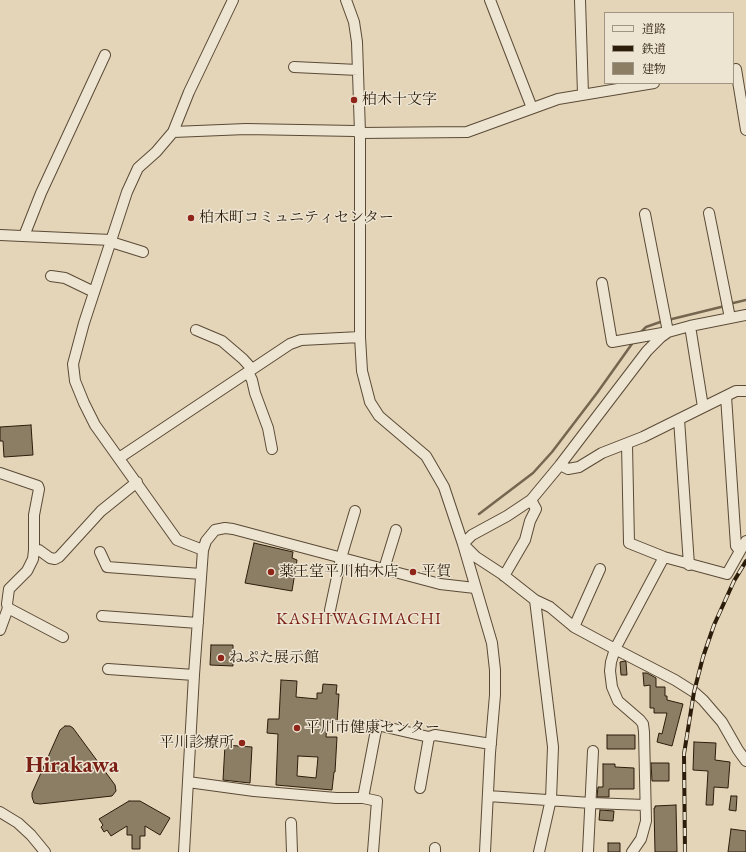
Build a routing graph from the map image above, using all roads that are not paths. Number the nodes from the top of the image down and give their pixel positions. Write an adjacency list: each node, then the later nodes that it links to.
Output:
1 (233, 0): 13 (street)
2 (346, 0): 8 (street)
3 (490, 0): 11 (street)
4 (580, 0): 10 (street)
5 (106, 55): 18 (street)
6 (294, 67): 8 (street)
7 (738, 68): 12 (street)
8 (358, 70): 14 (street)
9 (648, 84): 10 (street)
10 (583, 94): 11 (street)
11 (532, 108): 14 (street)
12 (746, 130)
13 (173, 132): 14 (street); 19 (street)
14 (360, 133): 29 (street)
15 (709, 213): 25 (street)
16 (645, 214): 28 (street)
17 (0, 235): 18 (street)
18 (24, 236): 19 (street)
19 (111, 241): 20 (street); 23 (street)
20 (143, 252)
21 (51, 276): 23 (street)
22 (602, 283): 28 (street)
23 (94, 292): 37 (street)
24 (746, 315): 25 (street)
25 (730, 318): 26 (street)
26 (690, 326): 28 (street); 33 (street)
27 (196, 330): 30 (street)
28 (668, 332): 38 (street)
29 (360, 337): 30 (street); 45 (street)
30 (250, 370): 36 (street); 37 (street)
31 (746, 391): 32 (street)
32 (726, 396): 33 (street); 48 (street)
33 (703, 407): 34 (street)
34 (679, 419): 35 (street); 52 (street)
35 (627, 444): 38 (street); 50 (street)
36 (272, 449)
37 (119, 458): 40 (street)
38 (560, 465): 41 (street)
39 (0, 473): 46 (street)
40 (137, 482): 46 (street); 47 (street)
41 (531, 500): 45 (street); 56 (street)
42 (355, 511): 51 (street)
43 (396, 530): 53 (street)
44 (746, 541): 48 (street)
45 (463, 544): 56 (street); 57 (street)
46 (34, 550): 59 (street)
47 (203, 550): 51 (street); 55 (street)
48 (740, 551): 52 (street)
49 (100, 552): 55 (street)
50 (664, 557): 52 (street); 66 (street)
51 (342, 558): 53 (street); 60 (street)
52 (689, 565)
53 (384, 569): 57 (street)
54 (600, 569): 63 (street)
55 (202, 574): 62 (street)
56 (504, 576): 58 (street)
57 (475, 588): 70 (street)
58 (535, 600): 63 (street); 77 (street)
59 (8, 608): 64 (street); 65 (street)
60 (330, 610)
61 (102, 616): 62 (street)
62 (198, 623): 68 (street)
63 (574, 627): 66 (street)
64 (0, 630)
65 (63, 637)
66 (615, 650): 72 (street); 79 (street)
67 (108, 669): 68 (street)
68 (194, 675): 73 (street)
69 (429, 737): 70 (street); 74 (street); 76 (street)
70 (491, 744): 75 (street)
71 (593, 751): 78 (street)
72 (746, 761)
73 (188, 782): 76 (street); 83 (street)
74 (420, 788)
75 (488, 796): 77 (street); 86 (street)
76 (363, 798): 85 (street)
77 (552, 799): 78 (street); 87 (street)
78 (591, 803): 79 (street); 88 (street)
79 (645, 805): 89 (street)
80 (0, 812): 82 (street)
81 (291, 823): 84 (street)
82 (45, 852)
83 (184, 852)
84 (292, 852)
85 (373, 852)
86 (485, 852)
87 (540, 852)
88 (588, 852)
89 (632, 852)

